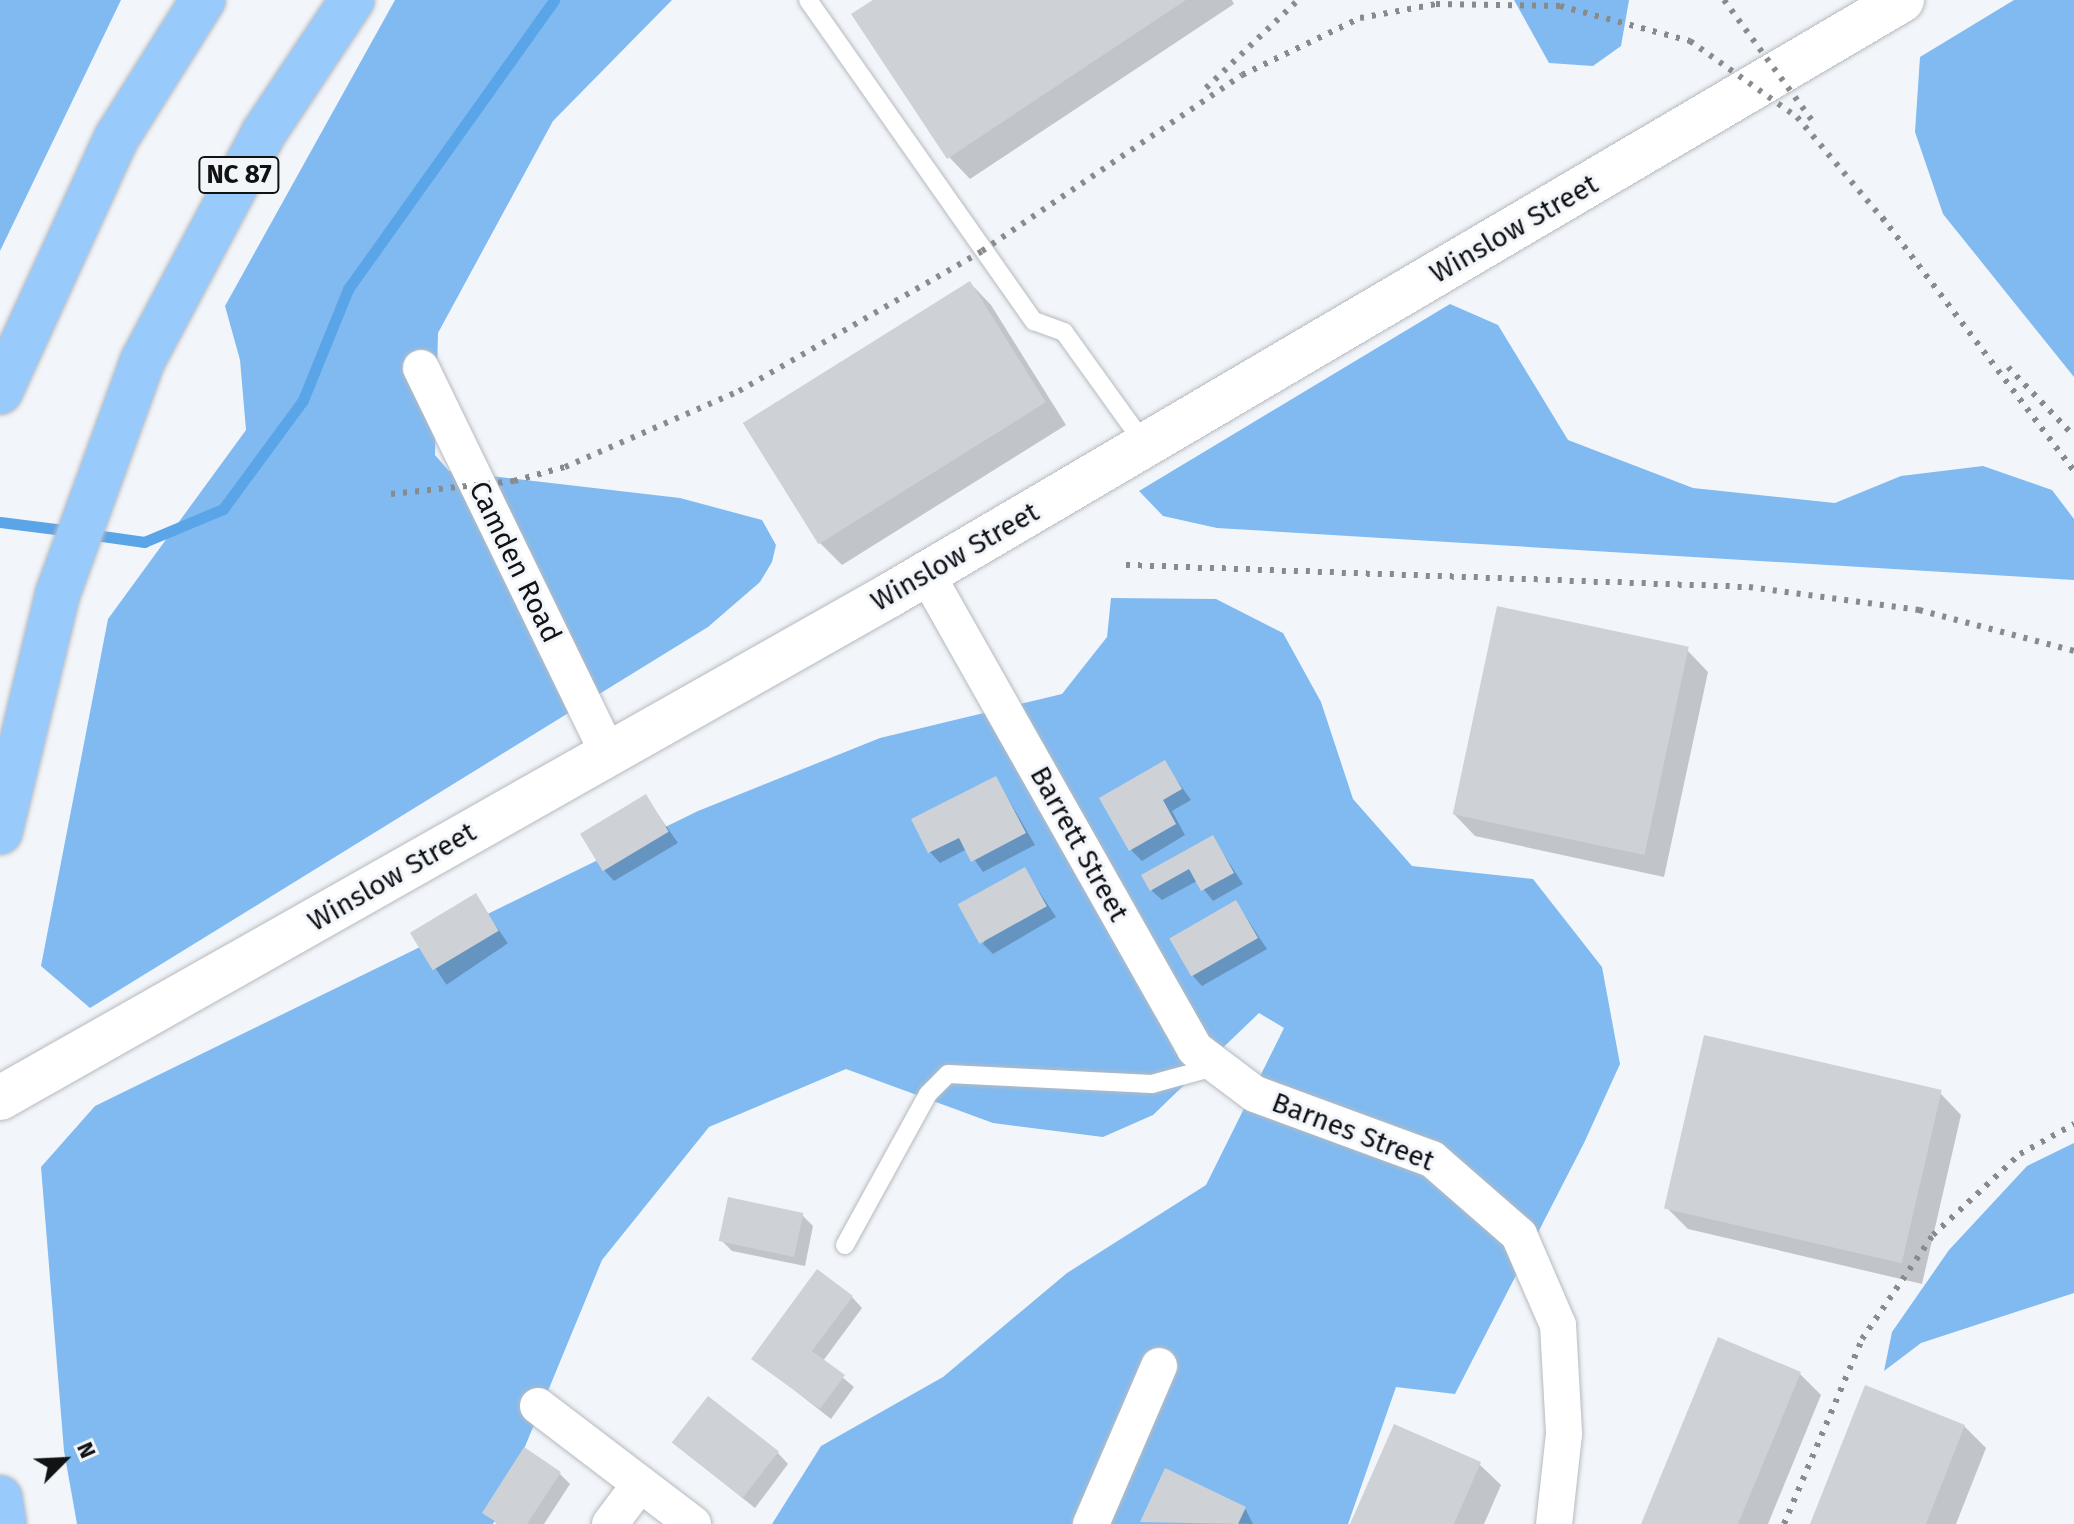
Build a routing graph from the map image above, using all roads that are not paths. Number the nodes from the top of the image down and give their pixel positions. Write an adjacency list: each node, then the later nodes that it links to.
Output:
1 (203, 0): 6 (highway)
2 (352, 0): 10 (highway, NC 87)
3 (808, 0): 7 (lane)
4 (1902, 0): 7 (street, Winslow Street)
5 (421, 368): 9 (street, Camden Road)
6 (0, 392)
7 (1147, 446): 8 (street, Winslow Street)
8 (926, 573): 9 (street, Winslow Street); 11 (street, Barrett Street)
9 (609, 755): 13 (street, Winslow Street)
10 (0, 832)
11 (1218, 1066): 12 (street, Barrett Street); 14 (lane)
12 (1255, 1094): 23 (street, Barnes Street)
13 (0, 1098)
14 (845, 1245)
15 (1159, 1366): 22 (street)
16 (538, 1406): 17 (street)
17 (640, 1484): 20 (street); 21 (street)
18 (0, 1498): 19 (highway)
19 (4, 1524)
20 (610, 1524)
21 (693, 1524)
22 (1091, 1524)
23 (1554, 1524)

